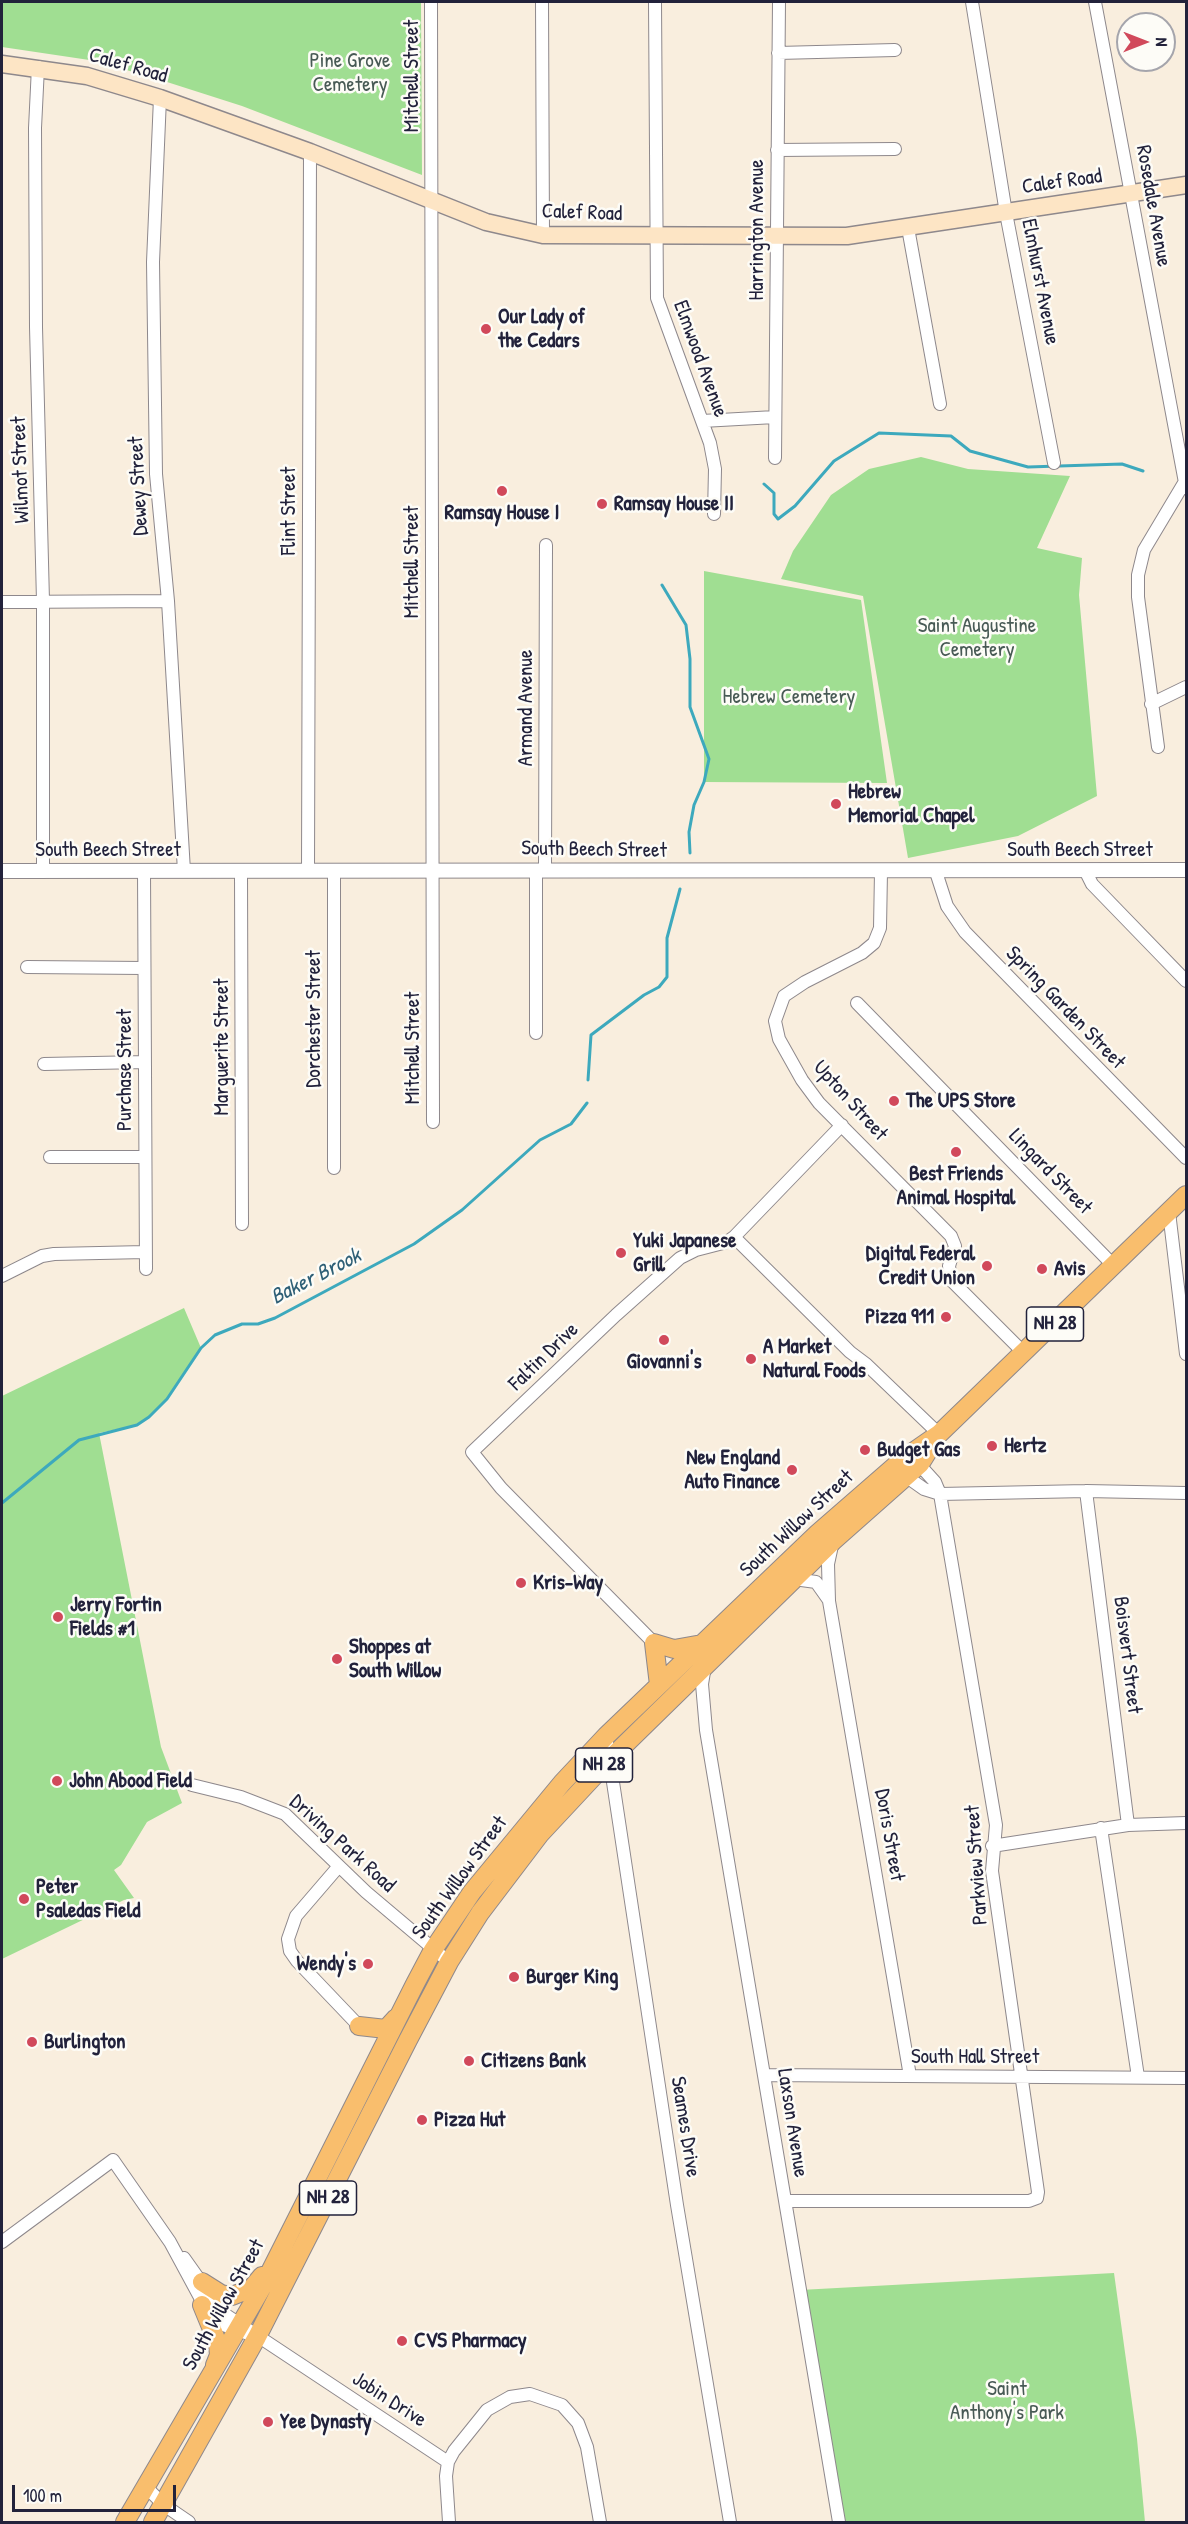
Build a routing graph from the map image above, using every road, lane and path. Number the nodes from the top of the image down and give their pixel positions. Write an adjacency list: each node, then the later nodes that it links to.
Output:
1 (432, 2): 17 (street, Mitchell Street)
2 (542, 2): 20 (street)
3 (655, 2): 21 (street, Elmwood Avenue)
4 (778, 2): 8 (street, Harrington Avenue)
5 (972, 2): 18 (street, Elmhurst Avenue)
6 (1095, 2): 16 (street, Rosedale Avenue)
7 (895, 50): 8 (street)
8 (778, 52): 13 (street, Harrington Avenue)
9 (2, 64): 10 (main road, Calef Road)
10 (38, 67): 11 (main road, Calef Road); 31 (street, Wilmot Street)
11 (160, 98): 14 (main road, Calef Road); 32 (street, Dewey Street)
12 (894, 149): 13 (street)
13 (777, 150): 22 (street, Harrington Avenue)
14 (309, 152): 17 (main road, Calef Road); 43 (street, Flint Street)
15 (1186, 185): 16 (main road, Calef Road)
16 (1131, 194): 18 (main road, Calef Road); 28 (street, Rosedale Avenue)
17 (432, 201): 20 (main road, Calef Road); 37 (street, Mitchell Street)
18 (1006, 213): 19 (main road, Calef Road); 27 (street, Elmhurst Avenue)
19 (908, 228): 22 (main road, Calef Road); 23 (street)
20 (543, 235): 21 (main road, Calef Road)
21 (656, 237): 22 (main road, Calef Road); 25 (street, Elmwood Avenue)
22 (778, 238): 24 (street, Harrington Avenue)
23 (940, 404)
24 (775, 417): 25 (street); 26 (street, Harrington Avenue)
25 (702, 421): 29 (street, Elmwood Avenue)
26 (775, 458)
27 (1054, 463)
28 (1185, 486): 35 (street)
29 (714, 514)
30 (546, 545): 45 (street, Armand Avenue)
31 (44, 601): 32 (street); 33 (street); 47 (street, Wilmot Street)
32 (168, 601): 41 (street, Dewey Street)
33 (2, 602)
34 (1186, 687): 35 (street)
35 (1150, 704): 36 (street)
36 (1158, 747)
37 (432, 870): 44 (street, South Beech Street); 45 (street, South Beech Street); 57 (street, Mitchell Street)
38 (1084, 870): 39 (street, South Beech Street); 49 (street, South Beech Street); 52 (street)
39 (1186, 870)
40 (144, 871): 41 (street, South Beech Street); 47 (street, South Beech Street); 51 (street, Purchase Street)
41 (184, 871): 42 (street, South Beech Street)
42 (241, 871): 43 (street, South Beech Street); 65 (street, Marguerite Street)
43 (308, 871): 44 (street, South Beech Street)
44 (334, 871): 62 (street, Dorchester Street)
45 (541, 871): 48 (street, South Beech Street); 54 (street, Armand Avenue)
46 (2, 872): 47 (street, South Beech Street)
47 (43, 872)
48 (880, 872): 49 (street, South Beech Street); 58 (street, Upton Street)
49 (936, 872): 61 (street, Spring Garden Street)
50 (27, 967): 51 (street)
51 (144, 968): 55 (street, Purchase Street)
52 (1186, 981)
53 (857, 1003): 68 (street, Lingard Street)
54 (536, 1033)
55 (144, 1062): 56 (street); 60 (street, Purchase Street)
56 (44, 1064)
57 (433, 1122)
58 (843, 1125): 66 (street, Faltin Drive); 71 (street, Upton Street)
59 (50, 1157): 60 (street)
60 (145, 1157): 67 (street, Purchase Street)
61 (1186, 1158)
62 (333, 1168)
63 (1186, 1195): 64 (main road, South Willow Street / NH 28)
64 (1169, 1212): 68 (main road, South Willow Street / NH 28); 72 (street)
65 (242, 1224)
66 (734, 1237): 73 (street); 82 (street, Faltin Drive)
67 (146, 1252): 69 (street, Purchase Street); 70 (street)
68 (1114, 1266): 71 (main road, South Willow Street / NH 28)
69 (146, 1269)
70 (2, 1276)
71 (1024, 1353): 73 (main road, South Willow Street / NH 28)
72 (1186, 1354)
73 (939, 1434): 74 (main road, South Willow Street / NH 28)
74 (914, 1459): 75 (main road, South Willow Street / NH 28); 78 (street)
75 (900, 1472): 78 (street); 79 (main road, South Willow Street / NH 28); 83 (main road, South Willow Street / NH 28)
76 (1086, 1491): 77 (street); 78 (street); 92 (street, Boisvert Street)
77 (1186, 1493)
78 (940, 1494): 94 (street, Parkview Street)
79 (833, 1541): 80 (main road, South Willow Street / NH 28); 81 (street, Doris Street)
80 (794, 1579): 81 (street); 84 (main road, South Willow Street / NH 28)
81 (829, 1601): 102 (street, Doris Street)
82 (654, 1643): 83 (main road); 86 (main road)
83 (702, 1644): 85 (main road, South Willow Street / NH 28)
84 (706, 1665): 85 (main road, South Willow Street / NH 28); 87 (street, Laxson Avenue)
85 (683, 1675): 86 (main road, South Willow Street / NH 28); 87 (street, Laxson Avenue); 89 (main road, South Willow Street / NH 28)
86 (659, 1685): 88 (main road, South Willow Street / NH 28)
87 (706, 1730): 101 (street, Laxson Avenue)
88 (606, 1736): 89 (street, Seames Drive); 96 (main road, South Willow Street / NH 28)
89 (610, 1759): 97 (main road, South Willow Street / NH 28); 123 (street, Seames Drive)
90 (192, 1785): 95 (street, Driving Park Road)
91 (1186, 1823): 92 (street)
92 (1128, 1825): 93 (street)
93 (1101, 1828): 94 (street); 104 (street)
94 (992, 1846): 103 (street, Parkview Street)
95 (339, 1866): 96 (street, Driving Park Road); 99 (street)
96 (433, 1950): 97 (street, Driving Park Road); 98 (main road, South Willow Street / NH 28)
97 (449, 1962): 113 (main road, South Willow Street / NH 28)
98 (399, 2014): 99 (main road); 100 (main road, South Willow Street / NH 28)
99 (359, 2026): 100 (main road)
100 (381, 2050): 109 (main road, South Willow Street / NH 28)
101 (764, 2075): 102 (street, South Hall Street); 106 (street, Laxson Avenue)
102 (910, 2076): 103 (street, South Hall Street)
103 (1022, 2076): 104 (street, South Hall Street); 106 (street, Parkview Street)
104 (1138, 2077): 105 (street, South Hall Street)
105 (1186, 2078)
106 (785, 2201): 124 (street, Laxson Avenue)
107 (2, 2242): 108 (street)
108 (170, 2242): 110 (street); 111 (street)
109 (285, 2242): 110 (main road); 112 (main road, South Willow Street / NH 28)
110 (202, 2282): 112 (street)
111 (202, 2305): 112 (street); 114 (main road)
112 (239, 2328): 113 (street, Jobin Drive); 114 (main road, South Willow Street / NH 28)
113 (258, 2337): 115 (street, Jobin Drive); 117 (main road, South Willow Street / NH 28)
114 (209, 2381): 116 (main road, South Willow Street / NH 28)
115 (448, 2462): 121 (street); 122 (street)
116 (147, 2488): 117 (street); 118 (main road, South Willow Street / NH 28)
117 (164, 2505): 119 (main road, South Willow Street / NH 28); 120 (street)
118 (125, 2523)
119 (153, 2523)
120 (189, 2523)
121 (449, 2523)
122 (600, 2523)
123 (730, 2523)
124 (839, 2523)

